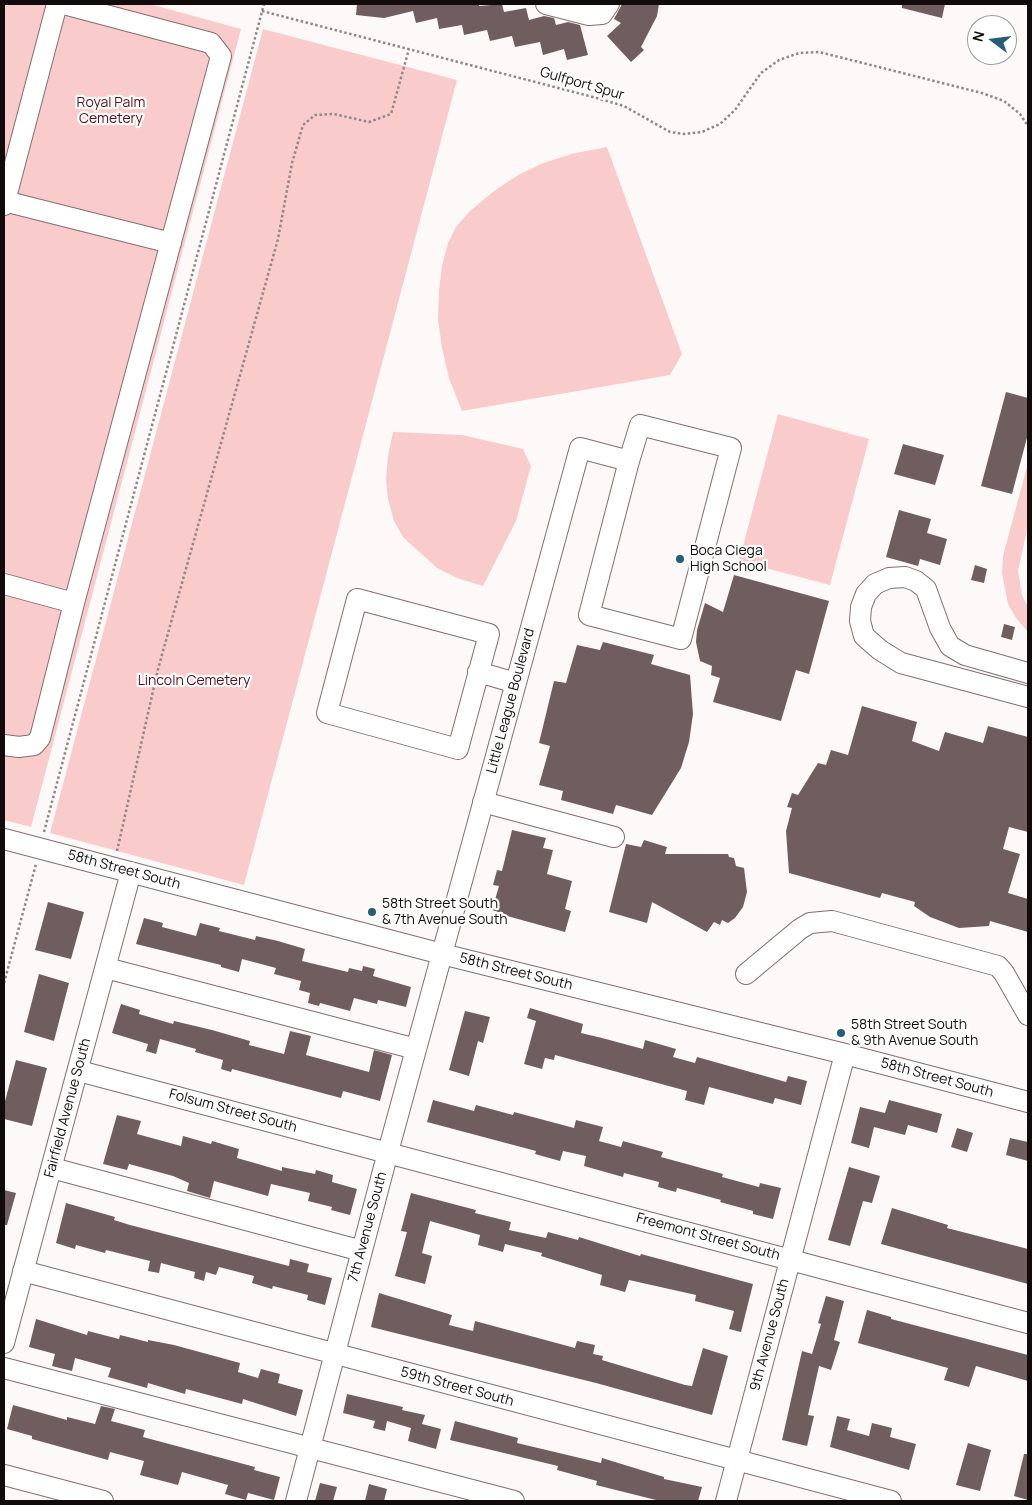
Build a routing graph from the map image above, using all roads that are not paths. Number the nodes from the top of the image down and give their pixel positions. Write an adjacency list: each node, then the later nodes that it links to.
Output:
1 (57, 4): 5 (street)
2 (64, 4): 6 (street)
3 (546, 4): 4 (street)
4 (605, 9)
5 (4, 202): 6 (street)
6 (171, 243): 9 (street)
7 (629, 461): 7 (street); 12 (street, Little League Boulevard)
8 (4, 584): 9 (street)
9 (74, 602): 14 (street)
10 (478, 672): 10 (street); 12 (street)
11 (1028, 673): 13 (street)
12 (516, 682): 15 (street, Little League Boulevard)
13 (1028, 697)
14 (4, 745)
15 (483, 802): 16 (street); 19 (street, Little League Boulevard)
16 (614, 837)
17 (4, 839): 18 (street, 58th Street South)
18 (122, 870): 19 (street, 58th Street South); 20 (street, Fairfield Avenue South)
19 (442, 954): 23 (street, 7th Avenue South); 24 (street, 58th Street South)
20 (106, 968): 23 (street); 25 (street, Fairfield Avenue South)
21 (746, 974): 22 (street)
22 (1025, 1010)
23 (416, 1049): 27 (street, 7th Avenue South)
24 (845, 1054): 26 (street, 58th Street South); 30 (street, 9th Avenue South)
25 (79, 1071): 27 (street, Folsum Street South); 28 (street, Fairfield Avenue South)
26 (1028, 1102)
27 (388, 1152): 29 (street, 7th Avenue South); 30 (street, Freemont Street South)
28 (52, 1168): 29 (street); 31 (street, Fairfield Avenue South)
29 (362, 1251): 34 (street, 7th Avenue South)
30 (790, 1259): 32 (street, Freemont Street South); 37 (street, 9th Avenue South)
31 (23, 1271): 33 (street, Fairfield Avenue South); 34 (street, 59th Street South)
32 (1028, 1323)
33 (4, 1343)
34 (334, 1354): 36 (street, 7th Avenue South); 37 (street, 59th Street South)
35 (4, 1368): 36 (street)
36 (310, 1447): 40 (street, 7th Avenue South); 41 (street)
37 (737, 1460): 42 (street, 9th Avenue South); 43 (street, 59th Street South)
38 (4, 1475): 39 (street)
39 (103, 1501)
40 (296, 1501)
41 (514, 1501)
42 (726, 1501)
43 (892, 1501)

